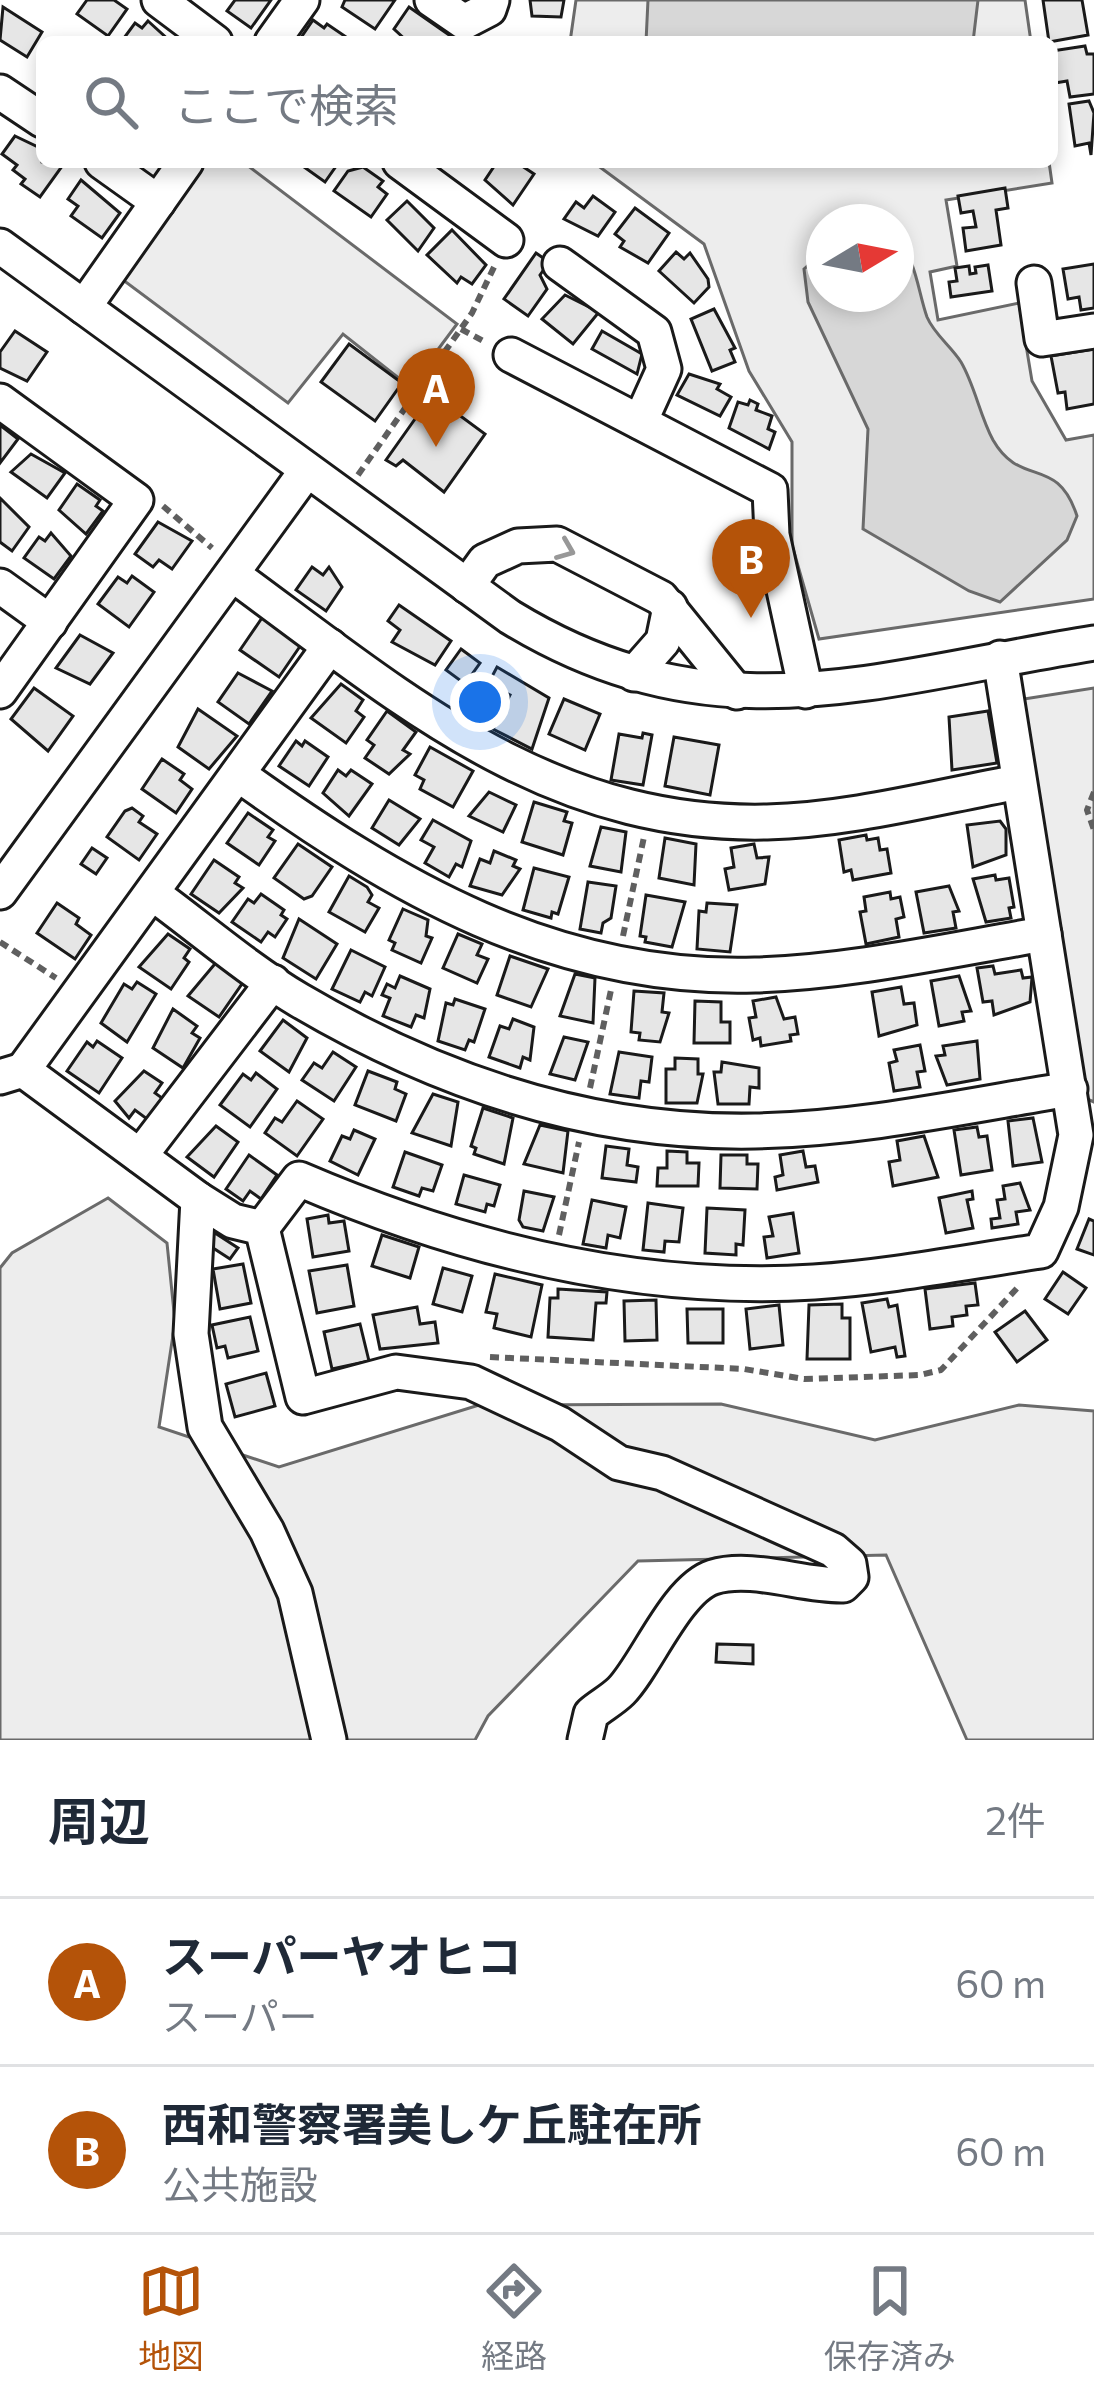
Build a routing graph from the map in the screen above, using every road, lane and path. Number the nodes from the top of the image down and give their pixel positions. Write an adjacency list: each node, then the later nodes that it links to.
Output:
1 (159, 0): 5 (street)
2 (302, 0): 6 (street)
3 (432, 0): 4 (street)
4 (492, 0)
5 (207, 36)
6 (276, 36)
7 (0, 92): 8 (street)
8 (36, 116)
9 (110, 168): 12 (street)
10 (182, 168): 12 (street)
11 (408, 168): 13 (street)
12 (158, 202): 17 (street)
13 (506, 240): 23 (path)
14 (0, 246): 17 (street)
15 (560, 264): 21 (street)
16 (1034, 283): 18 (street)
17 (84, 307): 22 (street)
18 (1094, 331)
19 (511, 356): 21 (street)
20 (0, 401): 24 (street)
21 (640, 422): 35 (street)
22 (307, 470): 23 (street); 25 (street)
23 (343, 496): 27 (street)
24 (136, 500): 25 (path); 29 (street)
25 (232, 574): 31 (street); 42 (street)
26 (0, 586): 29 (street)
27 (467, 586): 28 (street, one-way to 28); 33 (street)
28 (670, 607): 33 (street); 36 (street)
29 (50, 622): 34 (street)
30 (1094, 643): 32 (street)
31 (331, 646): 37 (street); 40 (street)
32 (1000, 658): 35 (street); 38 (street)
33 (634, 674): 36 (street)
34 (0, 691)
35 (806, 691): 36 (street)
36 (737, 692)
37 (238, 774): 43 (street); 46 (street)
38 (1019, 782): 40 (street); 44 (street)
39 (1094, 791): 41 (path)
40 (649, 810): 46 (path)
41 (1094, 830)
42 (0, 892)
43 (152, 893): 47 (street); 48 (street)
44 (1044, 934): 46 (street); 50 (street)
45 (0, 942): 48 (path)
46 (617, 962): 51 (path)
47 (273, 982): 51 (street); 52 (street)
48 (79, 993): 49 (street)
49 (11, 1074): 52 (street)
50 (1070, 1089): 51 (street); 55 (street)
51 (585, 1114): 56 (path)
52 (140, 1156): 53 (street)
53 (198, 1199): 54 (street); 58 (street)
54 (262, 1228): 56 (street); 59 (street)
55 (1041, 1251): 56 (street); 57 (path)
56 (554, 1262)
57 (472, 1356)
58 (329, 1740)
59 (585, 1740)

